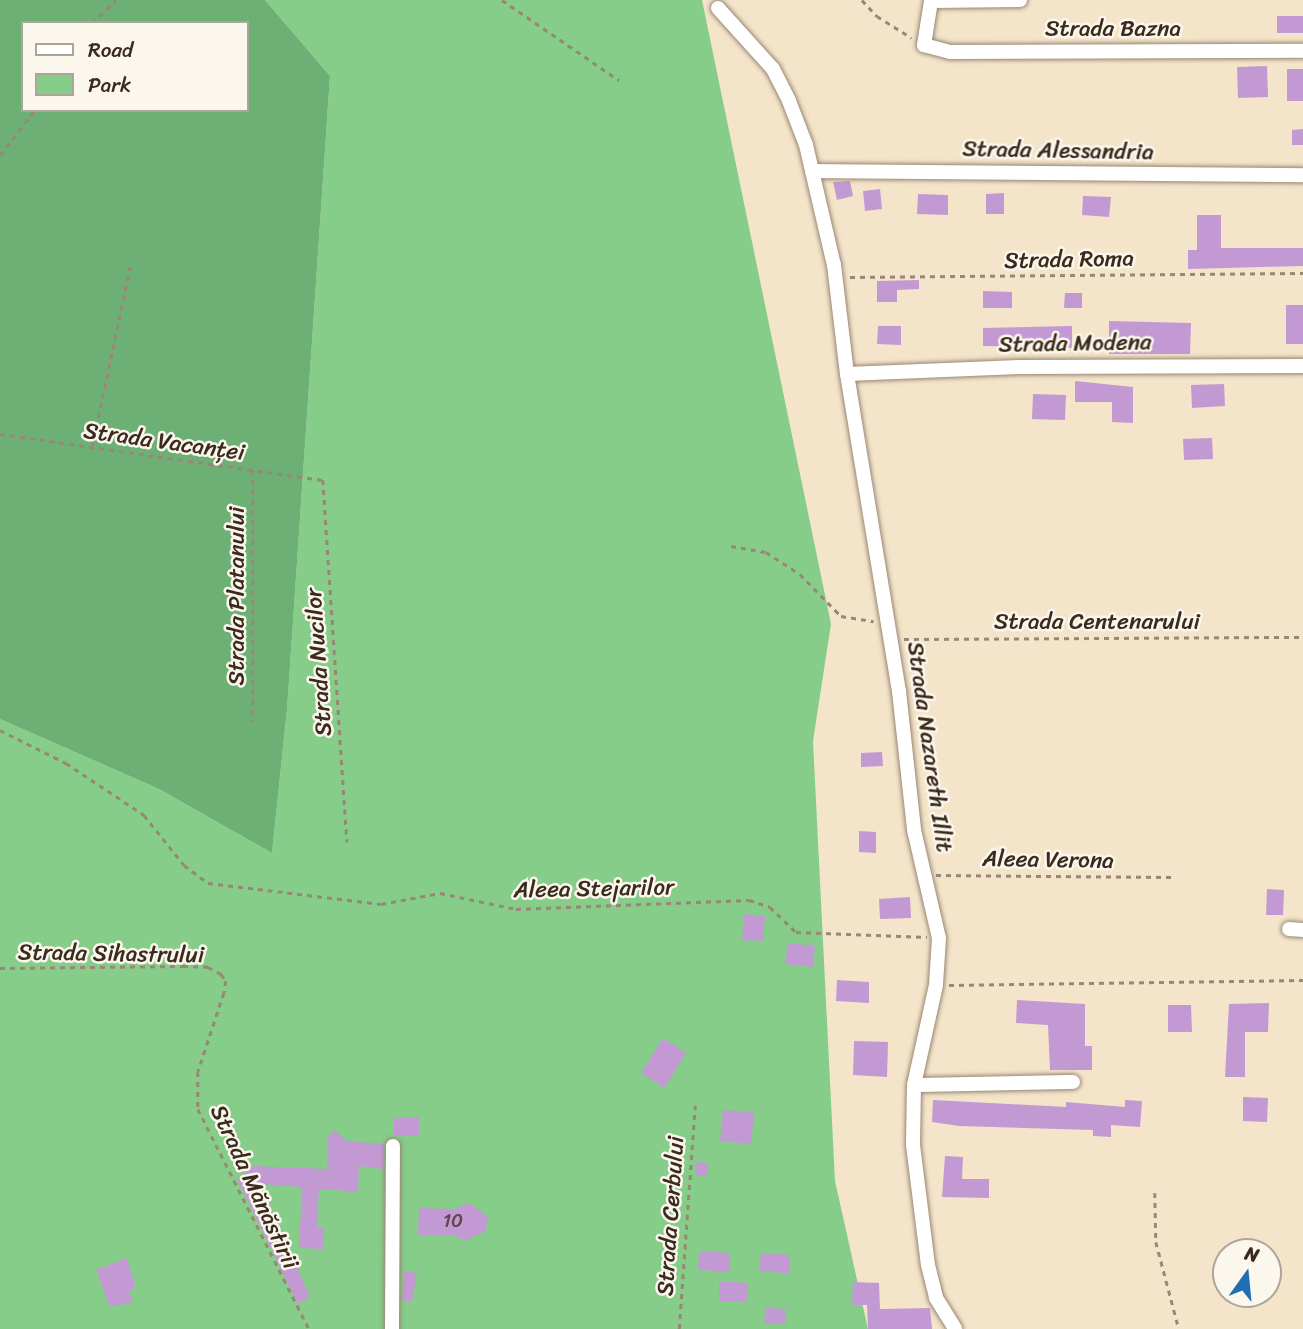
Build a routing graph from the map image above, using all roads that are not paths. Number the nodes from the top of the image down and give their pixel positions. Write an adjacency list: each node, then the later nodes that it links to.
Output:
1 (1020, 0): 3 (street, Strada Bazna)
2 (718, 8): 4 (street, Strada Nazareth Illit)
3 (1303, 51)
4 (813, 171): 5 (street, Strada Alessandria); 7 (street, Strada Nazareth Illit)
5 (1303, 175)
6 (1303, 366): 7 (street, Strada Modena)
7 (847, 374): 9 (street, Strada Nazareth Illit)
8 (1073, 1082): 9 (street)
9 (914, 1085): 12 (street, Strada Nazareth Illit)
10 (393, 1146): 11 (street)
11 (392, 1329)
12 (955, 1329)

